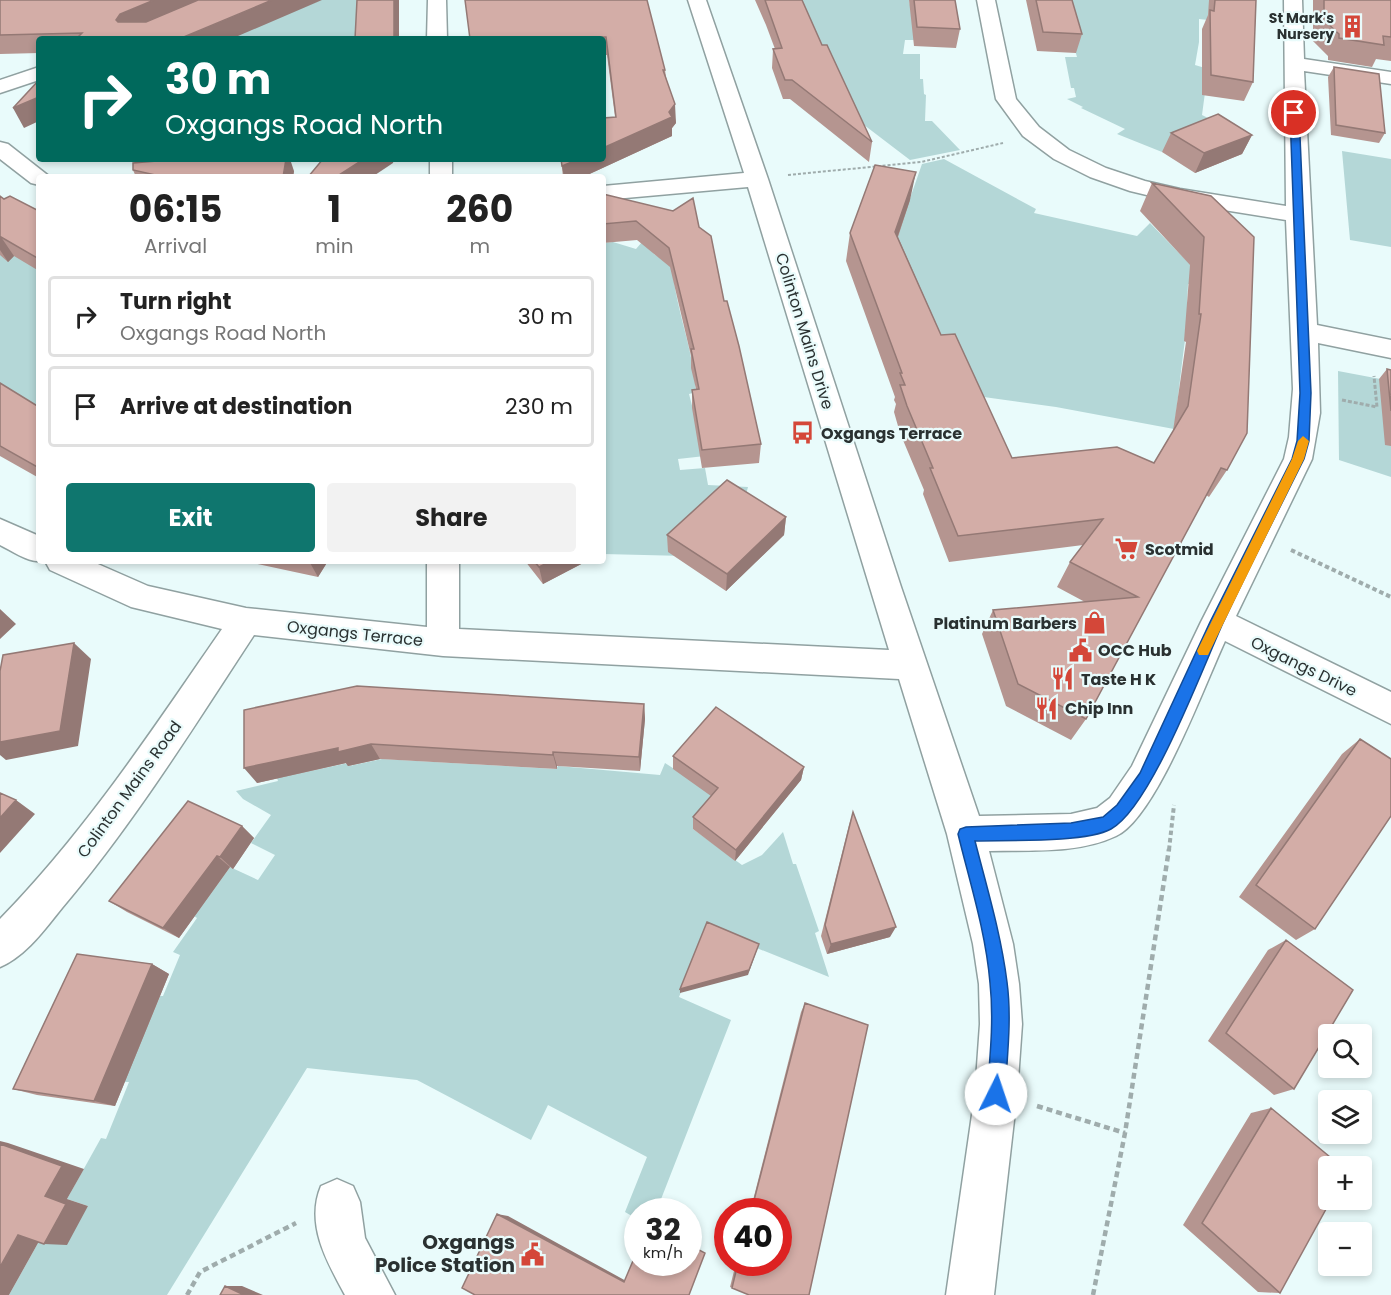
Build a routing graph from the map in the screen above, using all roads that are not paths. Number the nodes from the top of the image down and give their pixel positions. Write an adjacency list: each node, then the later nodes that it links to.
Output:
1 (437, 0): 5 (street)
2 (697, 0): 12 (street, Colinton Mains Drive)
3 (986, 0): 14 (street)
4 (1293, 0): 6 (street)
5 (437, 36)
6 (1294, 63): 8 (street); 14 (street)
7 (36, 74): 9 (street)
8 (1391, 78)
9 (0, 87)
10 (0, 149): 11 (street)
11 (36, 176)
12 (758, 179): 13 (street); 24 (street, Colinton Mains Drive)
13 (606, 193)
14 (1298, 215): 15 (street)
15 (1303, 331): 16 (street); 22 (street)
16 (1381, 347)
17 (0, 531): 18 (street)
18 (36, 549)
19 (68, 564): 21 (street, Oxgangs Terrace)
20 (443, 564): 23 (street)
21 (246, 621): 23 (street, Oxgangs Terrace); 27 (street, Colinton Mains Road)
22 (1217, 622): 25 (street, Oxgangs Drive); 26 (street)
23 (443, 642): 24 (street, Oxgangs Terrace)
24 (912, 665): 26 (street, Colinton Mains Drive)
25 (1391, 709)
26 (966, 834): 30 (street, Colinton Mains Drive)
27 (0, 947)
28 (338, 1202): 29 (street)
29 (371, 1295)
30 (970, 1295)

